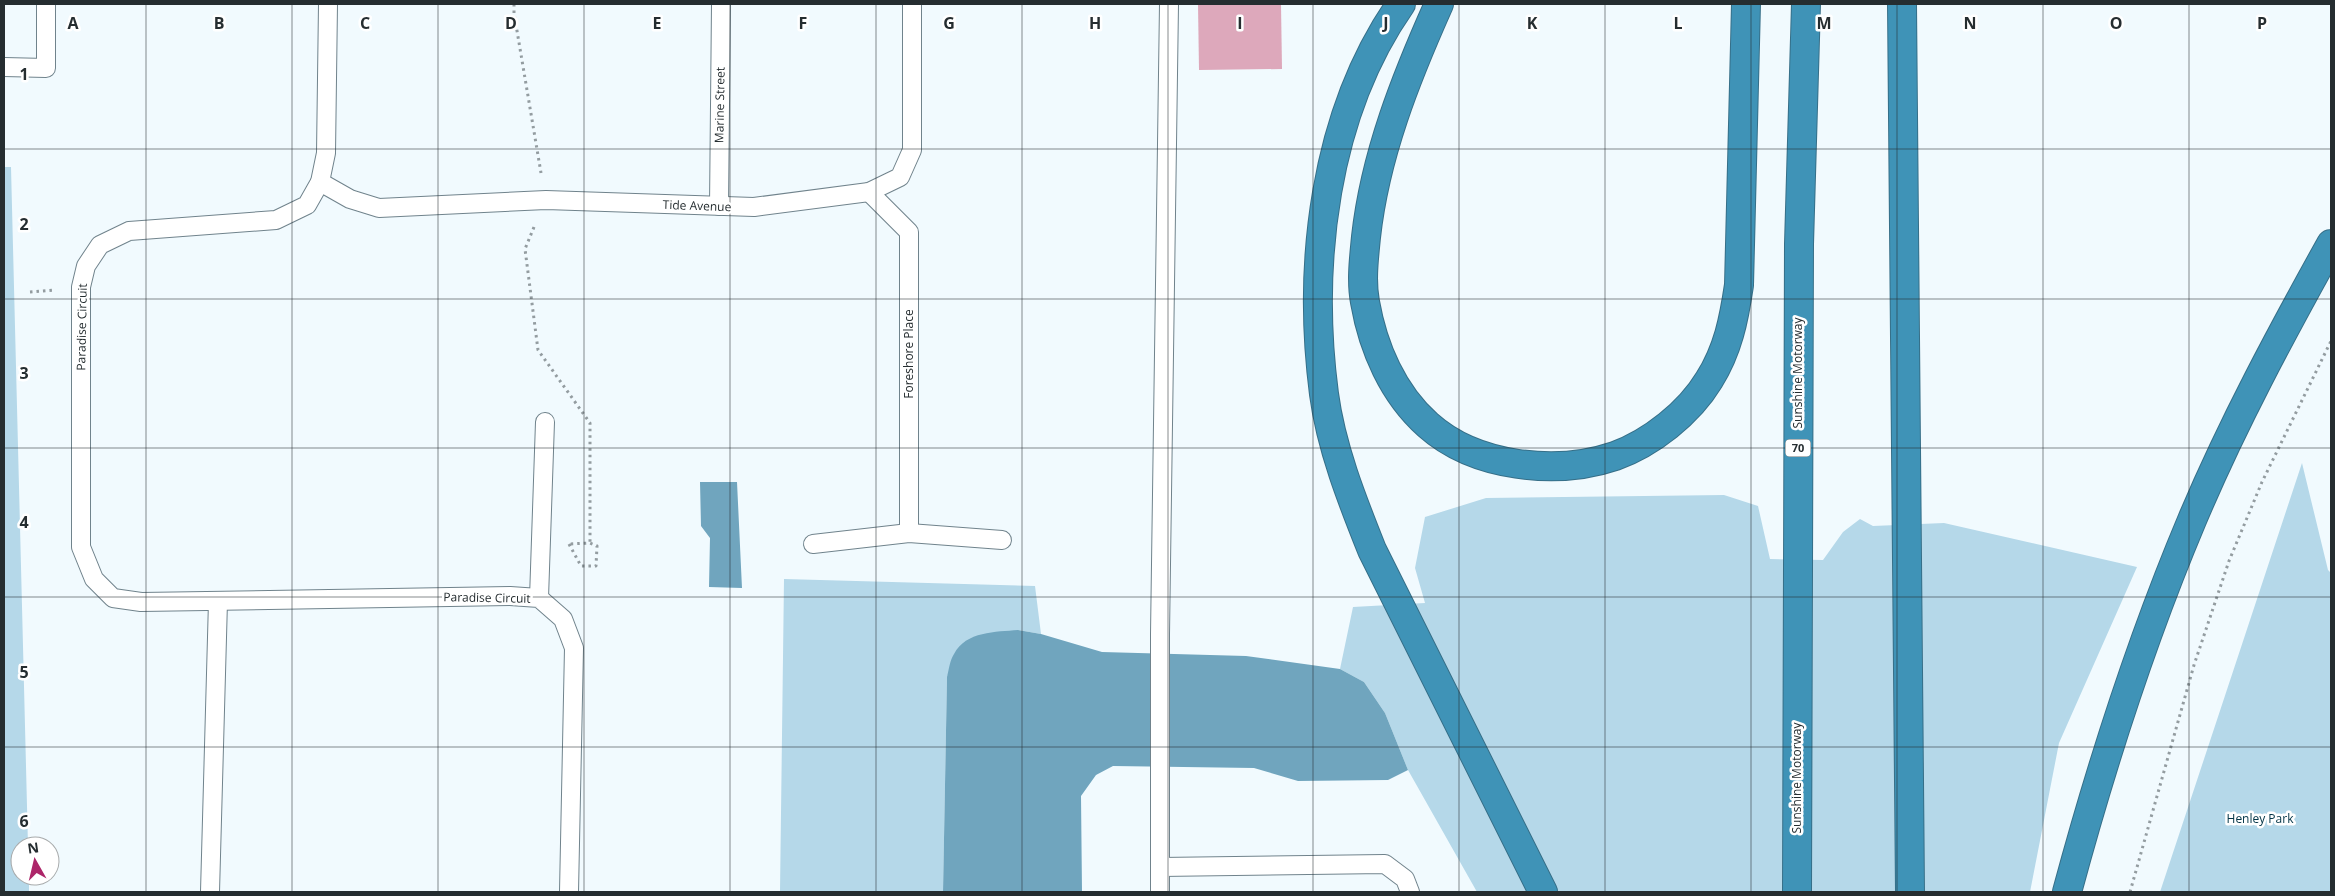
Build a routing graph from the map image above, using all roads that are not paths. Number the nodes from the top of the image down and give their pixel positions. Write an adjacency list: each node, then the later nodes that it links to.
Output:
1 (46, 4): 11 (lane)
2 (328, 4): 12 (lane, Paradise Circuit)
3 (721, 4): 14 (lane, Marine Street)
4 (912, 4): 13 (lane, Tide Avenue)
5 (1169, 4): 22 (lane)
6 (1401, 4): 27 (highway)
7 (1440, 4): 8 (highway)
8 (1746, 4)
9 (1806, 4): 28 (highway, Sunshine Motorway / 70)
10 (1902, 4): 29 (highway)
11 (4, 68)
12 (320, 182): 14 (lane, Tide Avenue); 21 (lane, Paradise Circuit)
13 (869, 192): 14 (lane, Tide Avenue); 17 (lane, Foreshore Place)
14 (719, 206)
15 (2331, 244): 30 (highway)
16 (545, 422): 20 (lane)
17 (909, 533): 18 (lane); 19 (lane)
18 (1002, 540)
19 (812, 544)
20 (539, 598): 21 (lane, Paradise Circuit); 24 (lane, Paradise Circuit)
21 (218, 601): 23 (lane)
22 (1160, 868): 25 (lane); 26 (lane)
23 (210, 892)
24 (568, 892)
25 (1160, 892)
26 (1410, 892)
27 (1543, 892)
28 (1797, 892)
29 (1910, 892)
30 (2067, 892)

